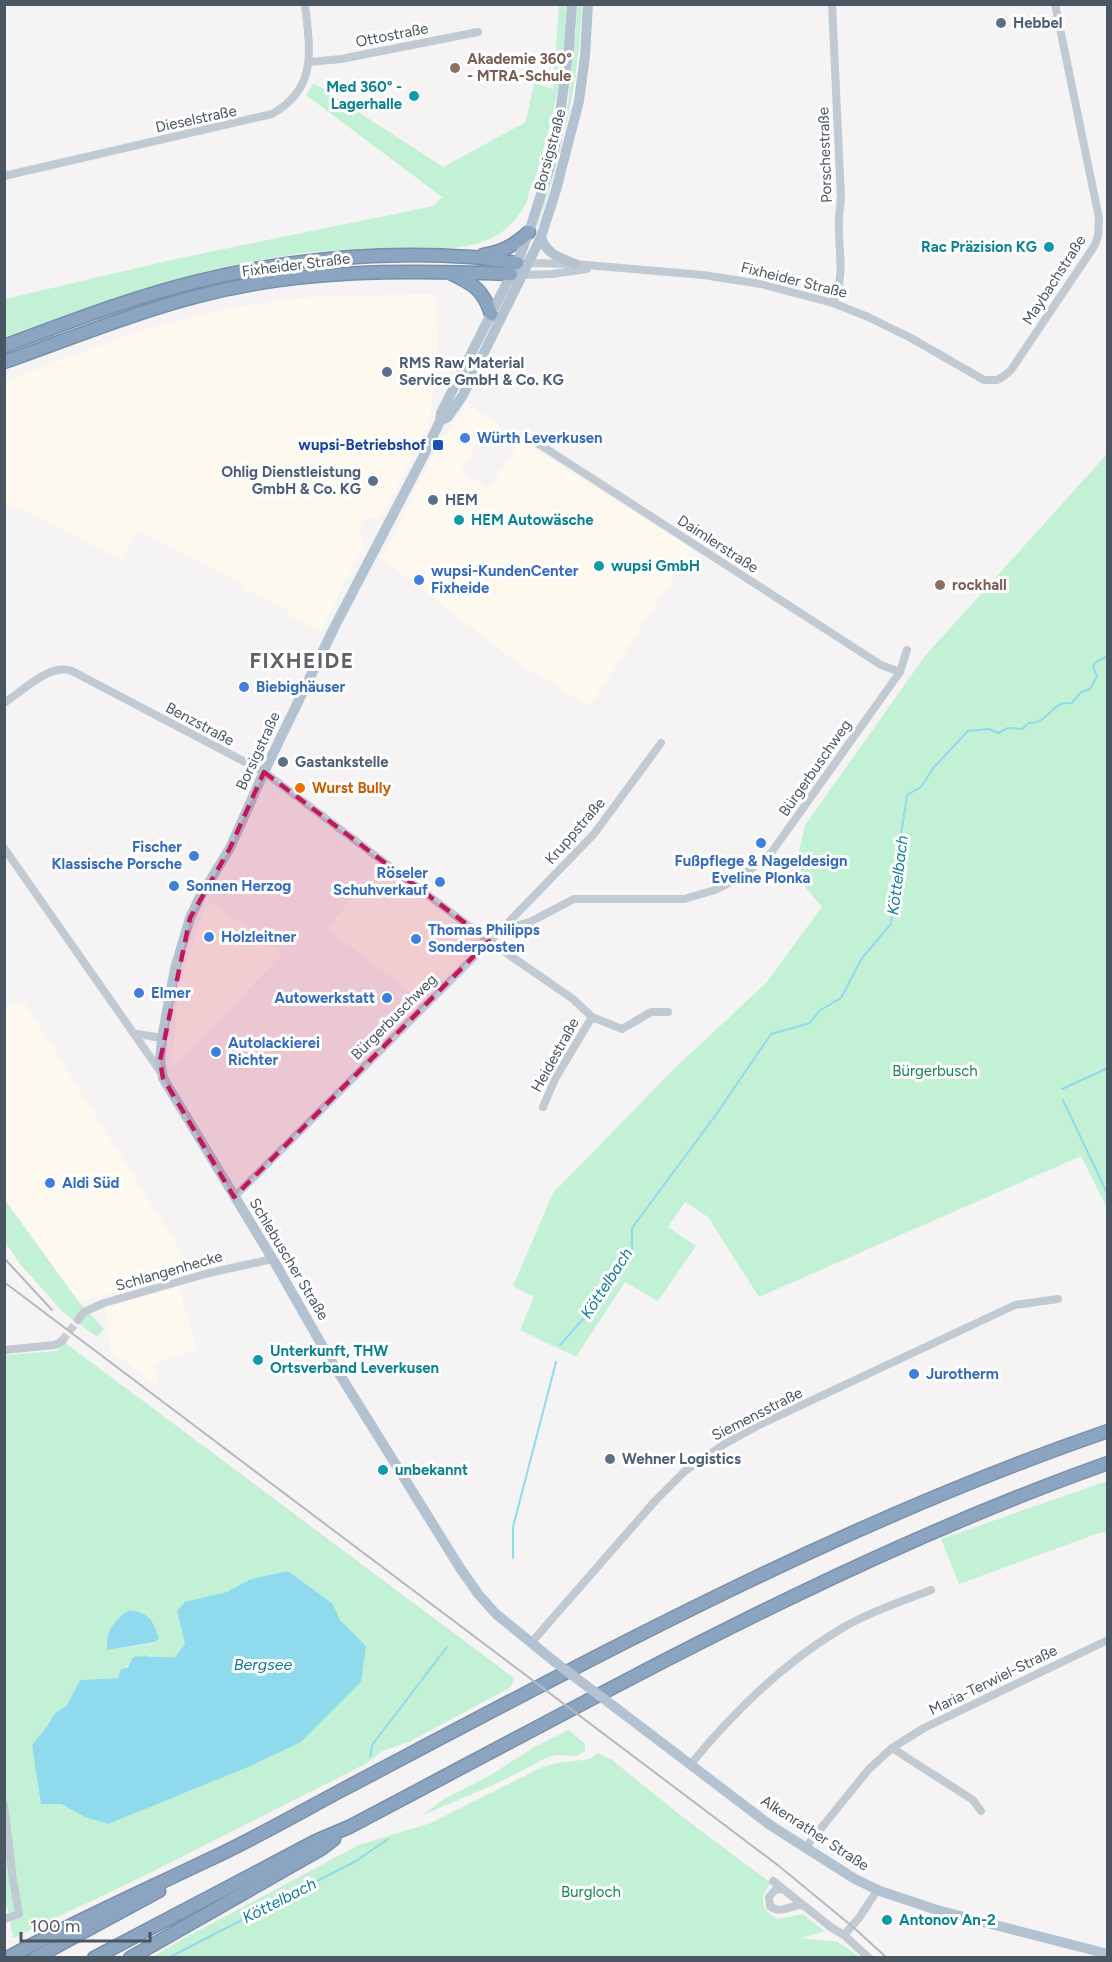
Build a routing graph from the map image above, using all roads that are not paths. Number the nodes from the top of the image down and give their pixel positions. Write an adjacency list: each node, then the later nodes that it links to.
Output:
1 (305, 4): 7 (street, Dieselstraße)
2 (572, 4): 9 (main road, Borsigstraße)
3 (588, 4): 9 (main road, Borsigstraße)
4 (832, 4): 15 (street, Porschestraße)
5 (1055, 4): 19 (street, Maybachstraße)
6 (478, 32): 7 (street, Ottostraße)
7 (310, 62): 8 (street, Dieselstraße)
8 (4, 176)
9 (535, 234): 10 (highway); 11 (main road); 14 (main road)
10 (474, 257): 14 (highway, Fixheider Straße); 17 (highway, Fixheider Straße)
11 (575, 264): 12 (street, Fixheider Straße); 14 (street, Fixheider Straße)
12 (602, 266): 14 (street, Fixheider Straße); 15 (street, Fixheider Straße)
13 (446, 271): 14 (highway, Fixheider Straße); 16 (highway); 18 (highway, Fixheider Straße)
14 (517, 272): 16 (main road); 20 (main road)
15 (833, 303): 19 (street, Fixheider Straße)
16 (491, 314): 20 (main road)
17 (4, 346)
18 (4, 362)
19 (997, 380)
20 (440, 421): 26 (main road, Borsigstraße)
21 (525, 435): 23 (street, Daimlerstraße)
22 (907, 650): 23 (street, Bürgerbuschweg)
23 (900, 672): 28 (street, Bürgerbuschweg)
24 (4, 703): 26 (street, Benzstraße)
25 (661, 743): 28 (street, Kruppstraße)
26 (264, 772): 29 (street, Benzstraße); 33 (main road, Borsigstraße)
27 (4, 848): 32 (street, Schlebuscher Straße)
28 (501, 930): 29 (street, Bürgerbuschweg)
29 (489, 941): 31 (street, Heidestraße); 36 (street, Bürgerbuschweg)
30 (668, 1012): 31 (street, Heidestraße)
31 (592, 1017): 35 (street, Heidestraße)
32 (136, 1034): 33 (street); 34 (street, Schlebuscher Straße)
33 (162, 1038): 34 (main road, Borsigstraße)
34 (160, 1071): 36 (main road, Schlebuscher Straße)
35 (543, 1107)
36 (234, 1197): 37 (main road, Schlebuscher Straße)
37 (273, 1259): 39 (street, Schlangenhecke); 46 (main road, Schlebuscher Straße)
38 (1058, 1299): 46 (street, Siemensstraße)
39 (78, 1320)
40 (62, 1341): 41 (street)
41 (4, 1350)
42 (1107, 1431): 54 (highway)
43 (1107, 1463): 52 (highway)
44 (931, 1590): 49 (street)
45 (1107, 1640): 48 (street, Maria-Terwiel-Straße)
46 (531, 1643): 47 (main road, Schlebuscher Straße, bridge)
47 (616, 1708): 49 (main road, Alkenrather Straße)
48 (892, 1748): 51 (street); 53 (street, Maria-Terwiel-Straße)
49 (690, 1765): 53 (main road, Alkenrather Straße)
50 (4, 1804): 59 (street)
51 (981, 1811)
52 (350, 1827): 64 (highway); 65 (highway)
53 (804, 1848): 57 (main road, Alkenrather Straße)
54 (208, 1860): 62 (highway); 63 (highway)
55 (772, 1881): 56 (street)
56 (782, 1889): 58 (street); 58 (street)
57 (878, 1889): 60 (street); 61 (main road, Alkenrather Straße)
58 (802, 1905): 60 (street)
59 (4, 1919)
60 (844, 1935): 66 (street)
61 (1107, 1954)
62 (7, 1958)
63 (34, 1958)
64 (94, 1958)
65 (130, 1958)
66 (868, 1958)

